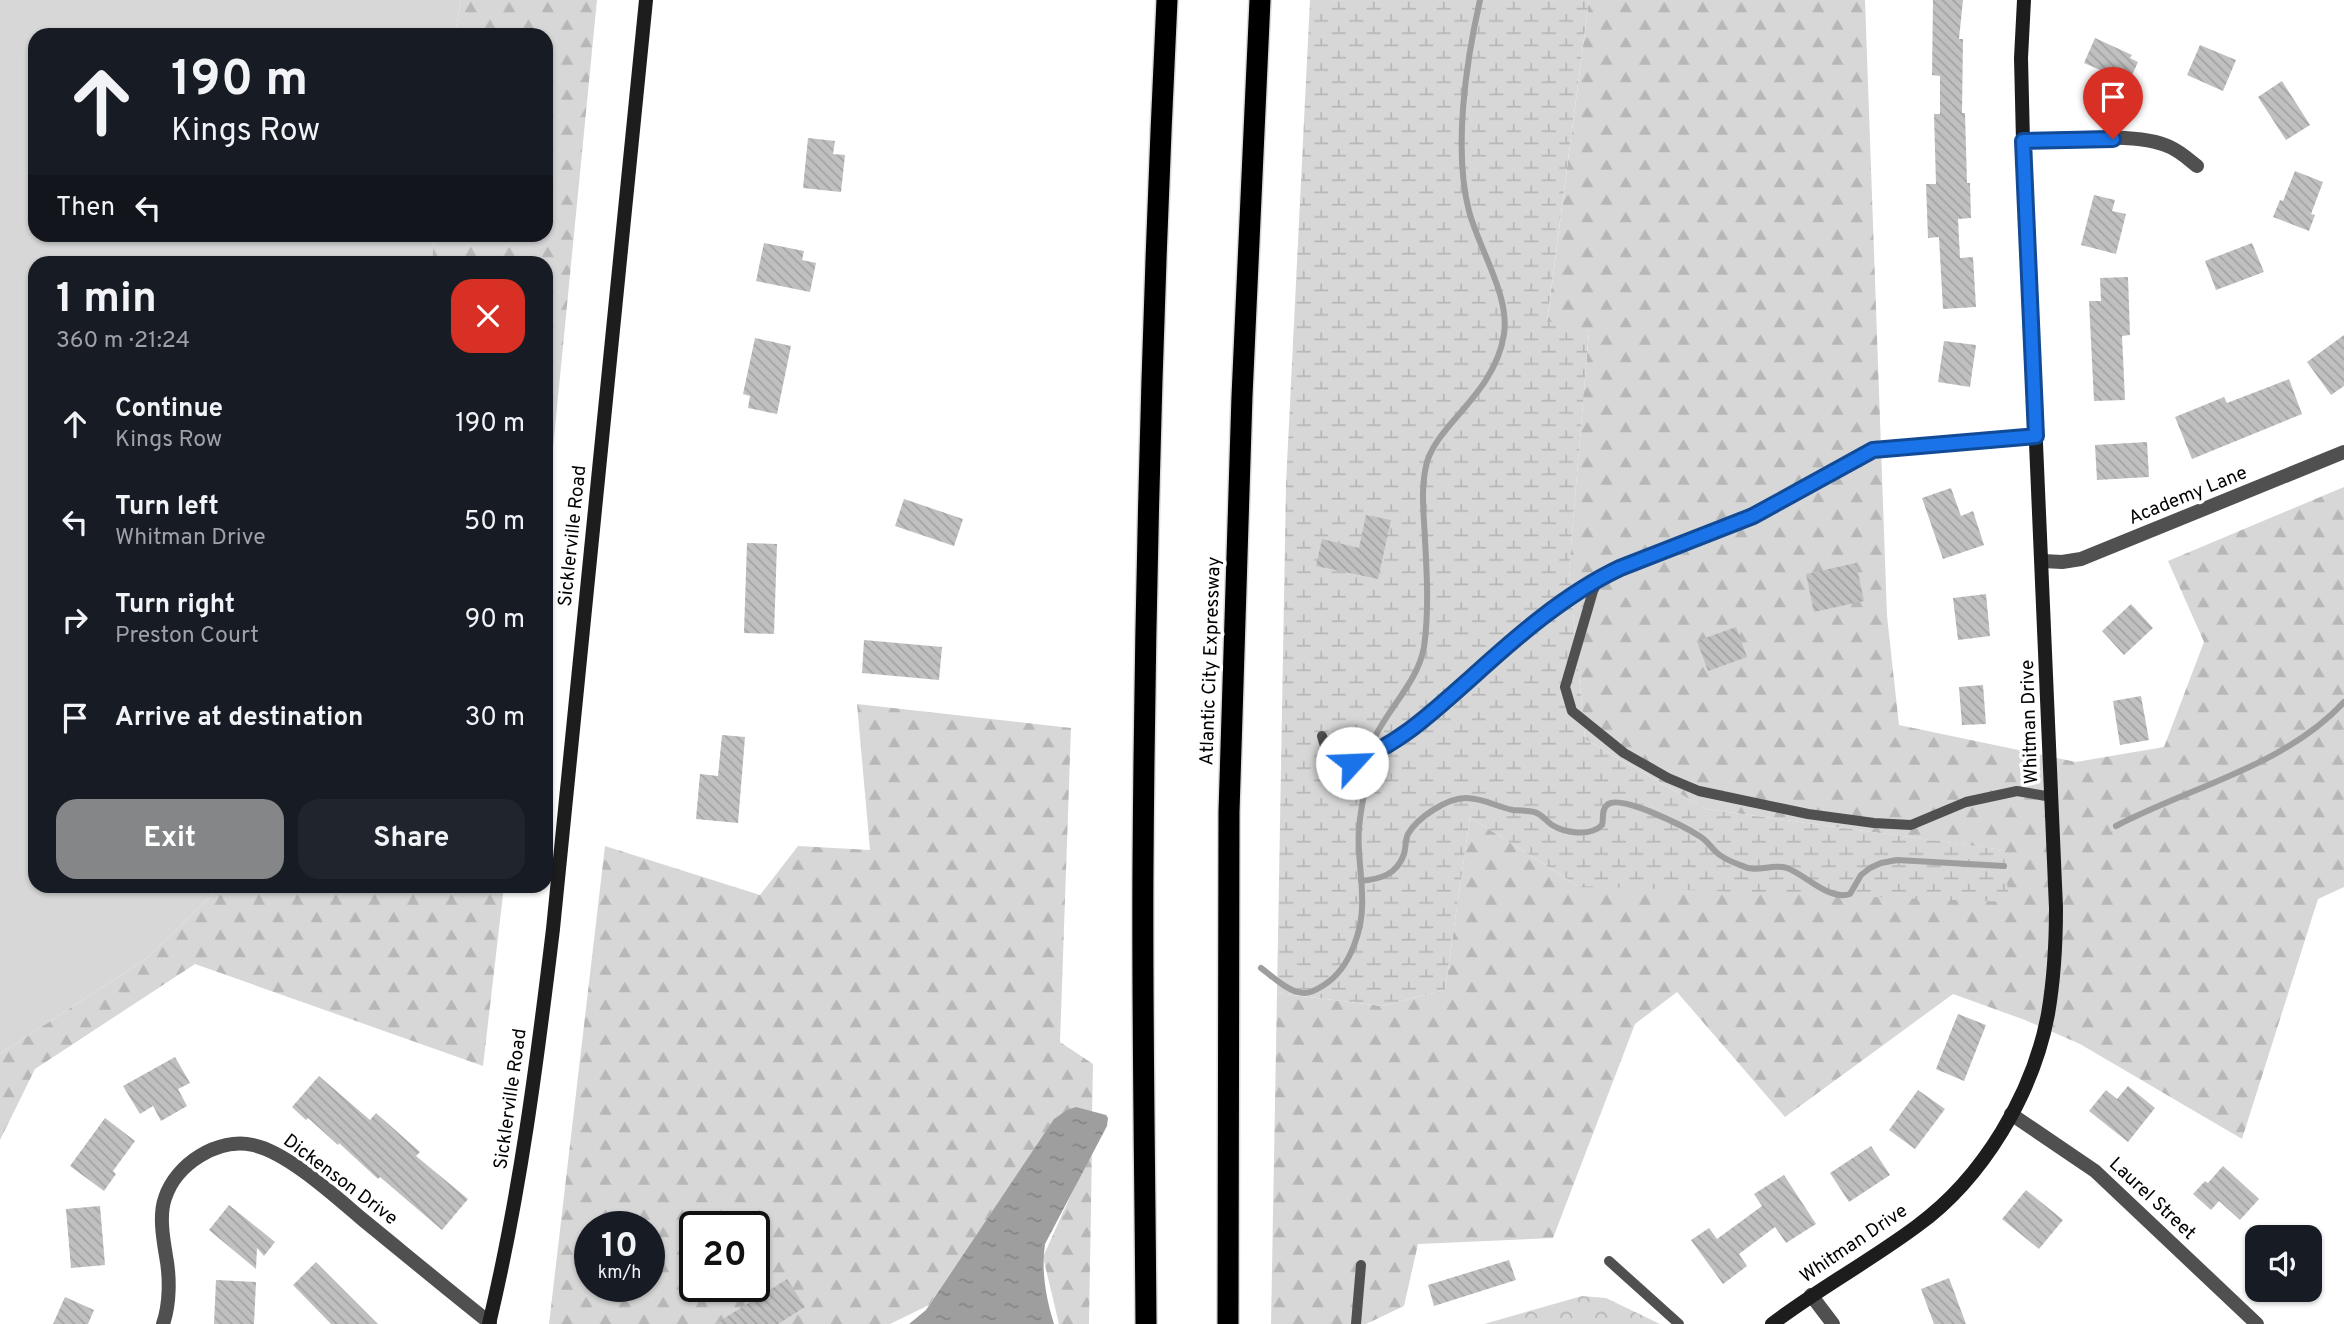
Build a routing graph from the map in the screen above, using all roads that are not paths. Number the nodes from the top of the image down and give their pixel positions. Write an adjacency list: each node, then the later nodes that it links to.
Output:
1 (646, 0): 19 (street, Sicklerville Road)
2 (1167, 0): 20 (highway)
3 (1260, 0): 21 (highway, Atlantic City Expressway)
4 (2024, 0): 5 (street, Whitman Drive)
5 (2023, 141): 6 (street); 7 (street, Whitman Drive)
6 (2197, 166)
7 (2036, 436): 8 (street); 10 (street, Whitman Drive)
8 (1873, 450): 11 (lane)
9 (2344, 452): 10 (street, Academy Lane)
10 (2043, 561): 13 (street, Whitman Drive)
11 (1600, 577): 12 (lane); 13 (lane)
12 (1322, 736)
13 (2052, 797): 14 (street, Whitman Drive)
14 (2011, 1114): 17 (street, Whitman Drive); 26 (street, Laurel Street)
15 (1609, 1261): 23 (lane)
16 (1361, 1265): 22 (lane)
17 (1811, 1295): 24 (street, Whitman Drive); 25 (street)
18 (163, 1324): 19 (street, Dickenson Drive)
19 (489, 1324)
20 (1146, 1324)
21 (1228, 1324)
22 (1356, 1324)
23 (1679, 1324)
24 (1772, 1324)
25 (1833, 1324)
26 (2257, 1324)

